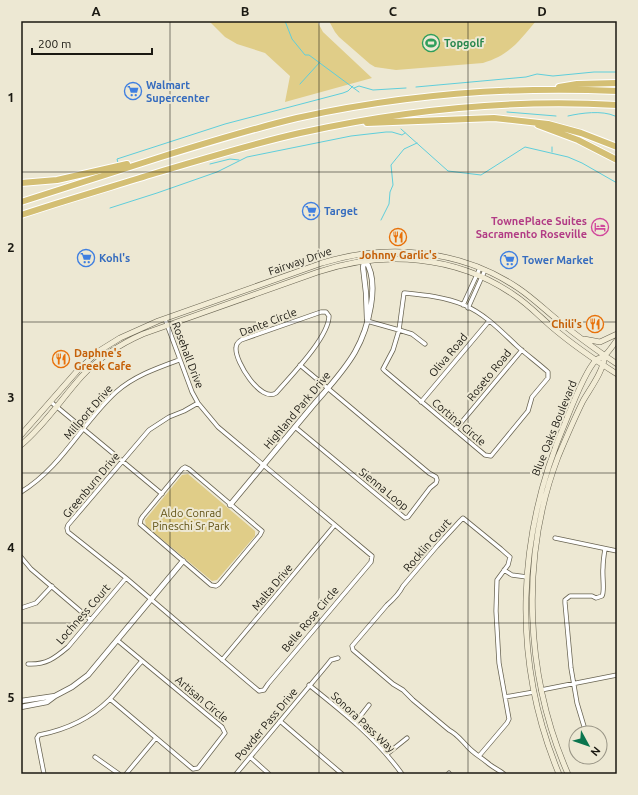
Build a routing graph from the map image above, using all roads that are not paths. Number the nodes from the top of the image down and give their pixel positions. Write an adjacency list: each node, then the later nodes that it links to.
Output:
1 (617, 83): 2 (highway)
2 (544, 89): 3 (highway); 7 (highway)
3 (617, 91)
4 (617, 104): 6 (highway)
5 (527, 122): 6 (highway); 8 (highway); 9 (highway)
6 (344, 124): 12 (highway)
7 (196, 146): 10 (highway); 11 (highway)
8 (617, 147)
9 (617, 160)
10 (21, 182)
11 (21, 202)
12 (21, 215)
13 (364, 254): 14 (street, Highland Park Drive); 15 (main road, Fairway Drive); 16 (main road, Fairway Drive)
14 (365, 260): 17 (main road, Fairway Drive); 18 (main road, Fairway Drive); 22 (street, Highland Park Drive)
15 (482, 269): 17 (street); 27 (main road, Fairway Drive)
16 (287, 276): 18 (main road); 21 (main road, Fairway Drive)
17 (479, 276): 19 (street); 20 (street); 33 (main road, Fairway Drive)
18 (235, 302): 24 (main road, Fairway Drive)
19 (463, 305): 20 (street, Cortina Circle); 25 (street, Cortina Circle)
20 (468, 308): 23 (street, Cortina Circle)
21 (165, 319): 24 (street, Rosehall Drive); 39 (main road, Fairway Drive)
22 (367, 321): 25 (street); 38 (street, Highland Park Drive)
23 (489, 321): 30 (street, Cortina Circle); 40 (street, Oliva Road)
24 (167, 326): 32 (street, Rosehall Drive); 42 (main road, Fairway Drive)
25 (399, 330): 29 (street); 40 (street, Cortina Circle)
26 (617, 334): 27 (main road)
27 (582, 339): 31 (main road, Fairway Drive)
28 (617, 340): 31 (main road)
29 (425, 344)
30 (522, 350): 45 (street, Roseto Road); 45 (street, Cortina Circle)
31 (605, 355): 33 (main road); 34 (main road, Fairway Drive); 36 (main road, Blue Oaks Boulevard)
32 (179, 360): 41 (street, Rosehall Drive); 44 (street, Millport Drive)
33 (596, 360): 36 (main road, Fairway Drive); 60 (main road, Blue Oaks Boulevard)
34 (617, 364)
35 (300, 365): 35 (street, Dante Circle); 38 (street)
36 (604, 365): 37 (main road, Fairway Drive); 74 (main road, Blue Oaks Boulevard)
37 (617, 374)
38 (328, 388): 43 (street, Highland Park Drive); 43 (street, Sienna Loop)
39 (51, 402): 42 (street); 46 (main road, Fairway Drive)
40 (421, 402): 45 (street, Cortina Circle)
41 (198, 403): 48 (street, Greenburn Drive); 49 (street, Rosehall Drive)
42 (57, 406): 44 (street); 47 (main road, Fairway Drive)
43 (295, 427): 49 (street, Highland Park Drive)
44 (84, 430): 48 (street); 50 (street, Millport Drive)
45 (456, 430)
46 (21, 435)
47 (21, 445)
48 (122, 462): 51 (street); 61 (street, Greenburn Drive)
49 (263, 466): 52 (street, Highland Park Drive); 53 (street, Belle Rose Circle)
50 (21, 492)
51 (162, 494): 52 (street); 58 (street)
52 (230, 505): 58 (street)
53 (334, 526): 68 (street, Malta Drive); 68 (street, Belle Rose Circle)
54 (556, 538): 55 (street)
55 (606, 548): 56 (street); 72 (street)
56 (617, 551)
57 (21, 557): 62 (street)
58 (183, 561): 63 (street)
59 (504, 570): 60 (street); 77 (street, Rocklin Court); 89 (street, Rocklin Court)
60 (527, 577): 75 (main road, Blue Oaks Boulevard)
61 (126, 578): 63 (street, Greenburn Drive); 65 (street, Lochness Court)
62 (52, 586): 64 (street); 65 (street)
63 (151, 599): 66 (street); 68 (street, Belle Rose Circle)
64 (21, 608)
65 (92, 620): 70 (street, Lochness Court)
66 (117, 640): 69 (street, Artisan Circle); 76 (street)
67 (338, 658): 73 (street, Powder Pass Drive)
68 (222, 660)
69 (142, 661): 78 (street); 85 (street, Artisan Circle)
70 (28, 664)
71 (617, 675): 72 (street)
72 (573, 684): 74 (street); 84 (street)
73 (309, 685): 82 (street, Powder Pass Drive); 83 (street, Sonora Pass Way)
74 (541, 690): 75 (main road); 100 (main road, Blue Oaks Boulevard)
75 (534, 692): 77 (street); 99 (main road, Blue Oaks Boulevard)
76 (55, 696): 79 (street); 81 (street)
77 (505, 697): 89 (street, Rocklin Court)
78 (110, 699): 85 (street, Artisan Circle); 91 (street)
79 (21, 701)
80 (369, 705): 83 (street)
81 (21, 708)
82 (280, 721): 90 (street, Powder Pass Drive); 96 (street)
83 (355, 723): 87 (street, Sonora Pass Way)
84 (583, 725)
85 (156, 738): 93 (street)
86 (406, 738): 87 (street)
87 (387, 754): 97 (street, Sonora Pass Way)
88 (95, 756): 92 (street)
89 (479, 756): 98 (street, Rocklin Court)
90 (250, 757): 94 (street, Powder Pass Drive); 95 (street)
91 (44, 774)
92 (118, 774)
93 (126, 774)
94 (236, 774)
95 (269, 774)
96 (342, 774)
97 (402, 774)
98 (504, 774)
99 (559, 774)
100 (568, 774)

